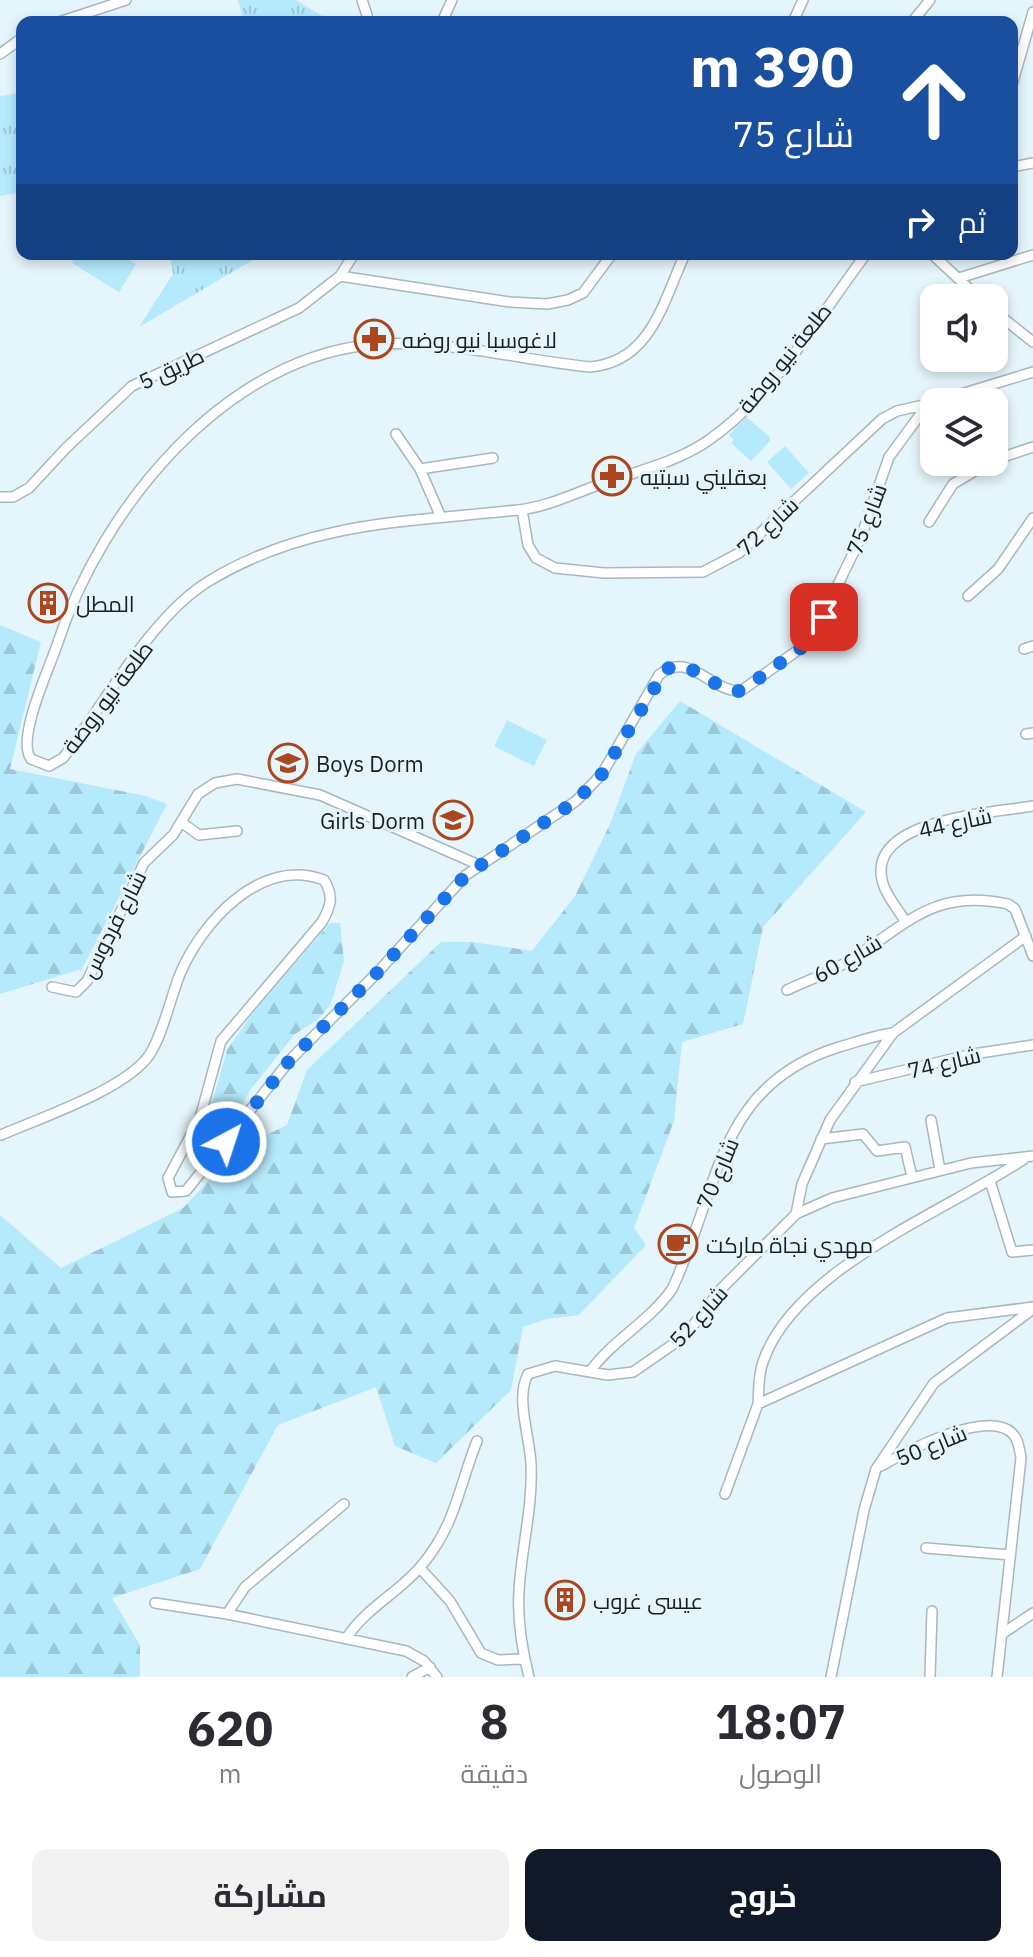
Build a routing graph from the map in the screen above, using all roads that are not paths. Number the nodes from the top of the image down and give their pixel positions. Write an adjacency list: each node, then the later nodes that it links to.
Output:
1 (126, 0): 8 (street)
2 (362, 0): 7 (street)
3 (789, 0): 5 (street)
4 (930, 0): 9 (street)
5 (801, 4)
6 (1033, 12): 10 (street)
7 (367, 15)
8 (77, 16)
9 (917, 16)
10 (1022, 47): 11 (street); 12 (street)
11 (1033, 50)
12 (1018, 62)
13 (350, 260): 19 (street, طريق 5)
14 (608, 260): 19 (street)
15 (682, 260): 36 (street, طلعة نيو روضة)
16 (861, 260): 35 (street, طلعة نيو روضة)
17 (939, 260): 20 (street)
18 (1017, 260): 20 (street)
19 (340, 276): 34 (street, طريق 5)
20 (959, 278): 21 (street)
21 (965, 284)
22 (1008, 322): 23 (street)
23 (1033, 342)
24 (1033, 372): 25 (street)
25 (981, 388)
26 (920, 406): 35 (street, شارع 72)
27 (920, 418): 44 (street, شارع 75)
28 (396, 434): 32 (street)
29 (1033, 447): 30 (street)
30 (1008, 456)
31 (493, 458): 32 (street)
32 (420, 469): 36 (street)
33 (967, 476): 38 (street)
34 (0, 498)
35 (522, 510): 36 (street, طلعة نيو روضة)
36 (440, 515)
37 (1033, 518): 39 (street)
38 (929, 522)
39 (968, 596)
40 (1033, 806): 46 (street, شارع 44)
41 (181, 822): 42 (street); 43 (street, شارع فردوس); 49 (street, شارع فردوس)
42 (237, 831)
43 (461, 856): 44 (street, شارع فردوس); 45 (street)
44 (479, 865): 45 (street)
45 (466, 875): 55 (street)
46 (905, 921): 47 (street); 50 (street, شارع 60)
47 (1026, 936): 48 (street); 51 (street)
48 (1033, 956)
49 (52, 987)
50 (787, 990)
51 (893, 1033): 53 (street); 64 (street, شارع 70)
52 (1033, 1045): 53 (street, شارع 74)
53 (855, 1082): 56 (street)
54 (931, 1120): 58 (street)
55 (1, 1135)
56 (821, 1139): 59 (street); 61 (street)
57 (1030, 1157): 58 (street, شارع 52); 60 (street)
58 (940, 1170): 59 (street, شارع 52)
59 (912, 1177): 61 (street, شارع 52)
60 (990, 1181): 62 (street); 65 (street)
61 (796, 1214): 64 (street, شارع 52)
62 (1033, 1250)
63 (1033, 1308): 65 (street); 67 (street, شارع 50)
64 (591, 1370): 79 (street, شارع 52)
65 (758, 1404): 68 (street)
66 (477, 1441): 72 (street)
67 (876, 1469): 71 (street, شارع 50); 84 (street)
68 (725, 1494)
69 (344, 1504): 76 (street)
70 (926, 1548): 71 (street)
71 (1010, 1555): 77 (street, شارع 50)
72 (420, 1568): 78 (street); 79 (street)
73 (155, 1603): 76 (street)
74 (932, 1611): 85 (street)
75 (1033, 1613): 77 (street)
76 (227, 1614): 78 (street)
77 (1002, 1634): 86 (street, شارع 50)
78 (346, 1639): 80 (street)
79 (524, 1659): 83 (street)
80 (430, 1667): 81 (street); 82 (street)
81 (412, 1677)
82 (437, 1677)
83 (529, 1677)
84 (831, 1677)
85 (930, 1677)
86 (997, 1677)

